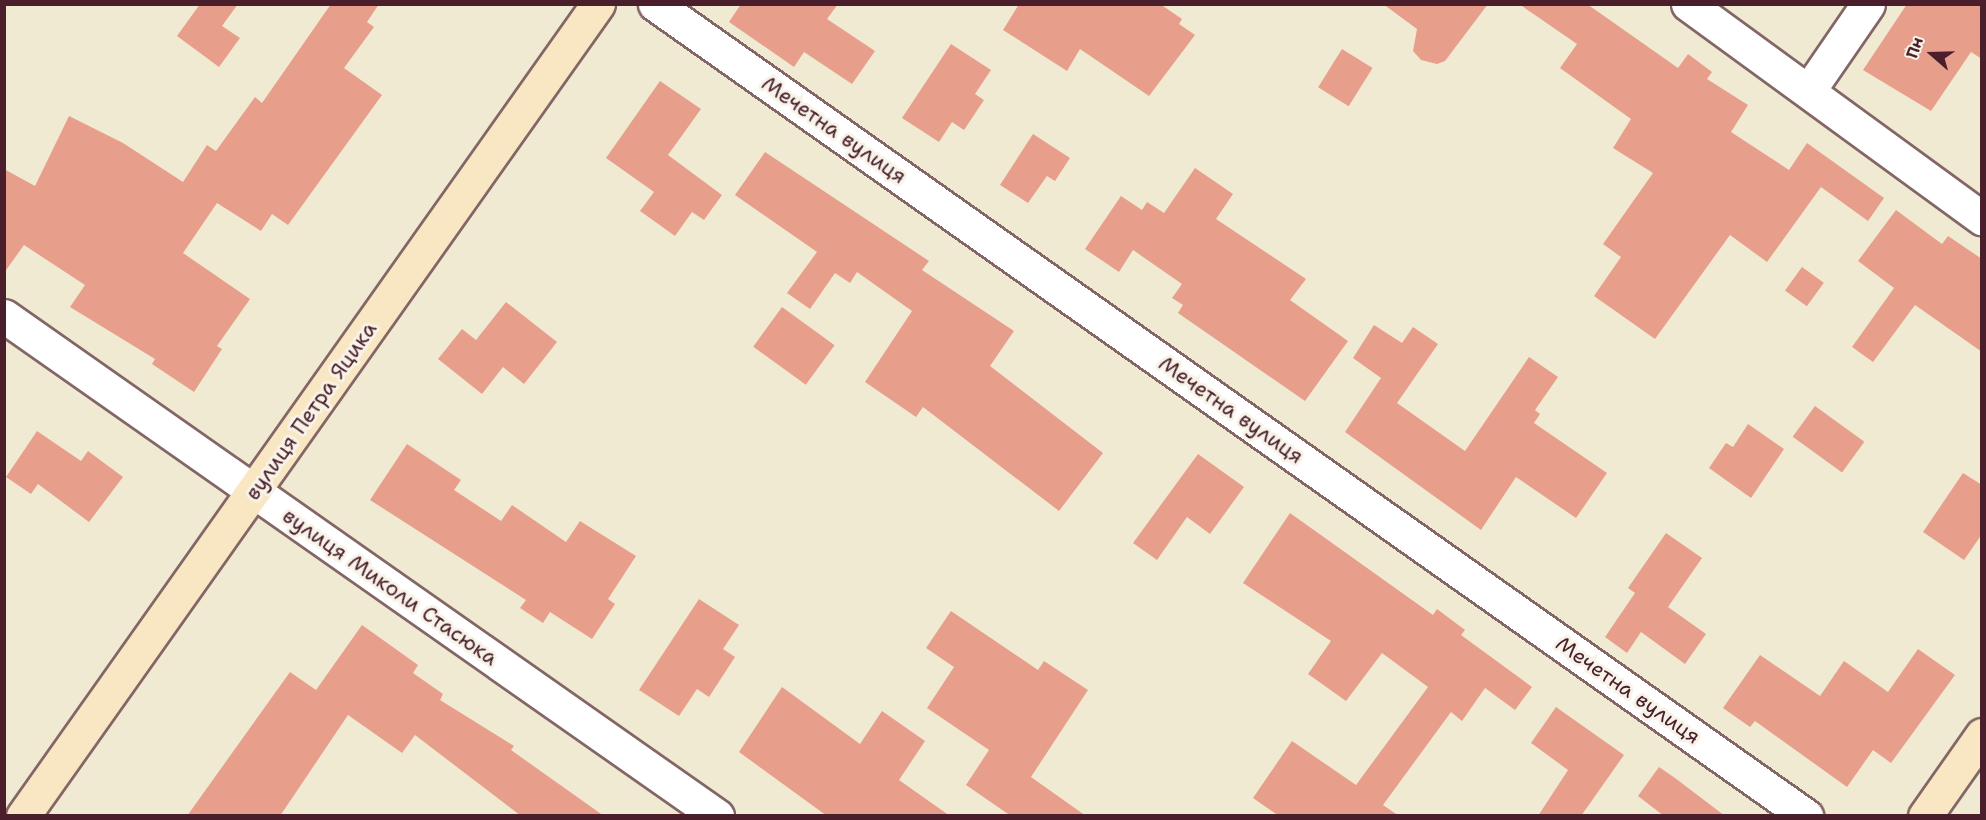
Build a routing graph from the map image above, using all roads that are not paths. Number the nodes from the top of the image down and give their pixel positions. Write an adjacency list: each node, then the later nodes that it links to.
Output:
1 (598, 4): 8 (street, вулиця Петра Яцика)
2 (655, 4): 12 (street, Мечетна вулиця)
3 (1688, 4): 5 (street)
4 (1868, 4): 5 (street)
5 (1809, 90): 6 (street)
6 (1982, 218)
7 (4, 316): 8 (street, вулиця Миколи Стасюка)
8 (255, 491): 10 (street, вулиця Петра Яцика); 11 (street, вулиця Миколи Стасюка)
9 (1982, 735): 13 (street)
10 (23, 816)
11 (717, 816)
12 (1806, 816)
13 (1925, 816)

